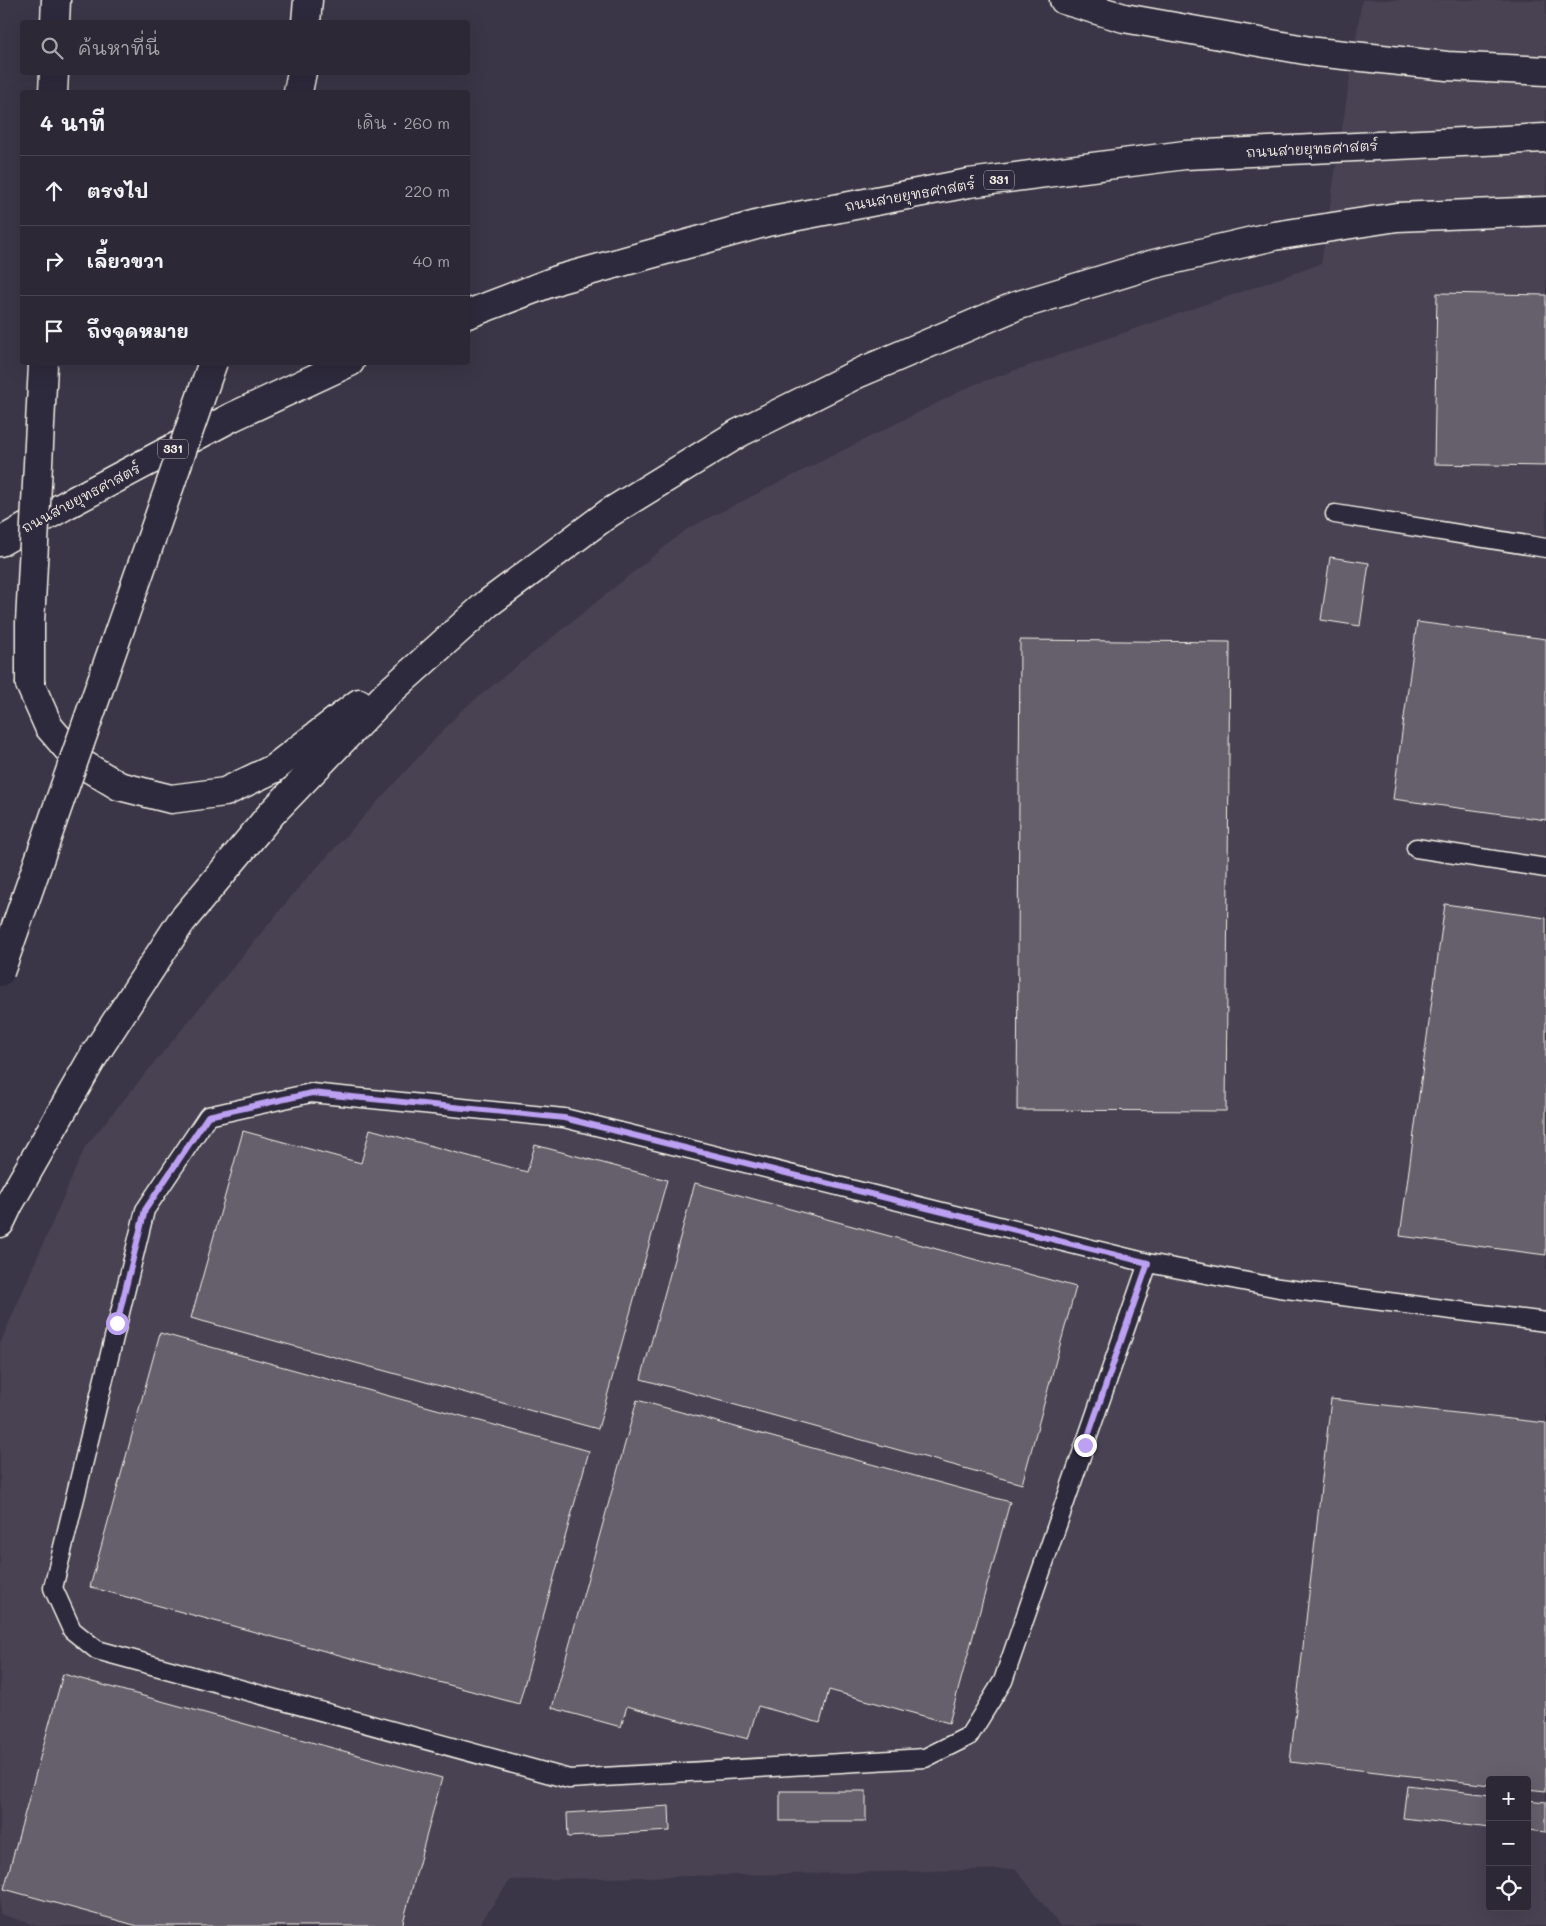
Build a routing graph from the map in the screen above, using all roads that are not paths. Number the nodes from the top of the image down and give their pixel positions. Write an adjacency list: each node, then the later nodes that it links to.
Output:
1 (56, 0): 4 (main road)
2 (308, 0): 5 (main road)
3 (1064, 0): 6 (main road)
4 (55, 20)
5 (306, 20)
6 (1546, 71)
7 (54, 75): 9 (main road)
8 (301, 75): 10 (main road)
9 (53, 90)
10 (298, 90)
11 (1546, 138): 13 (main road, ถนนสายยุทธศาสตร์ / 331)
12 (1546, 211): 20 (main road)
13 (470, 313)
14 (44, 365): 20 (main road, bridge)
15 (212, 365): 23 (main road, bridge)
16 (344, 365): 18 (main road, ถนนสายยุทธศาสตร์ / 331)
17 (1335, 514): 19 (lane)
18 (0, 542)
19 (1546, 548)
20 (487, 604): 24 (main road)
21 (1416, 848): 22 (lane)
22 (1546, 868)
23 (0, 972)
24 (0, 1223)
25 (1148, 1263): 25 (lane); 26 (lane)
26 (1546, 1322)

